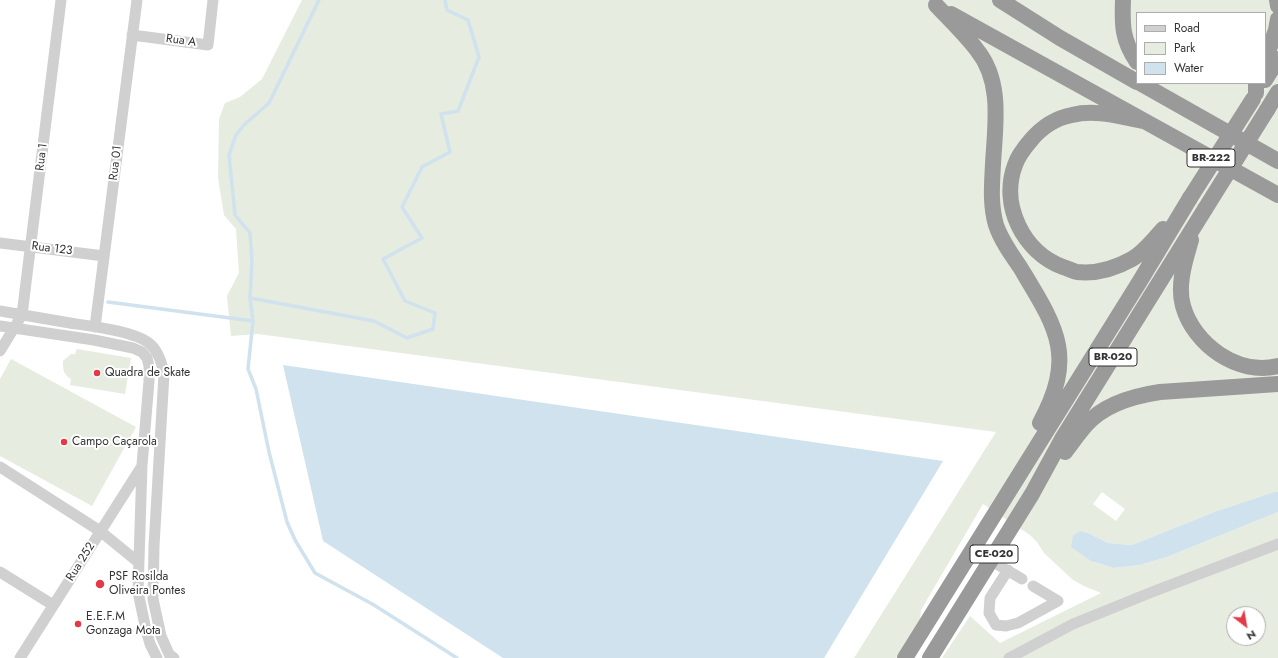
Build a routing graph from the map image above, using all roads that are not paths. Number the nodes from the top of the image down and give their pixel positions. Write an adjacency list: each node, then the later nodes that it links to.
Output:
1 (61, 0): 27 (street, Rua 1)
2 (137, 0): 10 (street, Rua 01)
3 (214, 0): 10 (street, Rua A)
4 (1000, 0): 15 (highway)
5 (1123, 0): 13 (highway)
6 (1277, 0): 8 (highway)
7 (932, 3): 21 (highway); 40 (highway)
8 (1278, 6)
9 (1278, 19): 11 (highway)
10 (132, 35): 28 (street, Rua 01)
11 (1266, 57)
12 (1278, 59): 14 (highway)
13 (1136, 60)
14 (1266, 78)
15 (1136, 81)
16 (1142, 84): 20 (highway)
17 (1155, 84): 20 (highway)
18 (1257, 90): 24 (highway, BR-020, bridge)
19 (1278, 92): 25 (highway, BR-020, bridge)
20 (1167, 98): 22 (highway)
21 (1144, 121): 23 (highway, BR-222); 24 (highway)
22 (1278, 161)
23 (1278, 195)
24 (1188, 201): 40 (highway, BR-020)
25 (1201, 215): 37 (highway); 42 (highway, BR-020)
26 (0, 243): 27 (street, Rua 123)
27 (31, 247): 28 (street, Rua 123); 30 (street, Rua 1)
28 (104, 256): 32 (street, Rua 01)
29 (0, 311): 30 (street)
30 (22, 315): 32 (street); 33 (street)
31 (0, 326): 33 (street)
32 (95, 327): 34 (street)
33 (14, 328): 35 (street); 36 (street)
34 (150, 344): 36 (street); 52 (street)
35 (0, 351)
36 (142, 352): 39 (street)
37 (1278, 366)
38 (1278, 384): 42 (highway)
39 (142, 465): 43 (street, Rua 252); 46 (street)
40 (1024, 465): 55 (highway, CE-020)
41 (0, 467): 43 (street)
42 (1032, 494): 45 (highway, CE-020)
43 (100, 531): 46 (street); 51 (street, Rua 252)
44 (1278, 544): 57 (street)
45 (990, 560): 47 (street); 56 (highway, CE-020)
46 (138, 562): 54 (street)
47 (1008, 570): 49 (street); 50 (street)
48 (0, 572): 51 (street)
49 (1022, 579)
50 (1033, 586)
51 (53, 605): 53 (street, Rua 252)
52 (170, 657)
53 (20, 658)
54 (158, 658)
55 (905, 658)
56 (930, 658)
57 (1009, 658)

